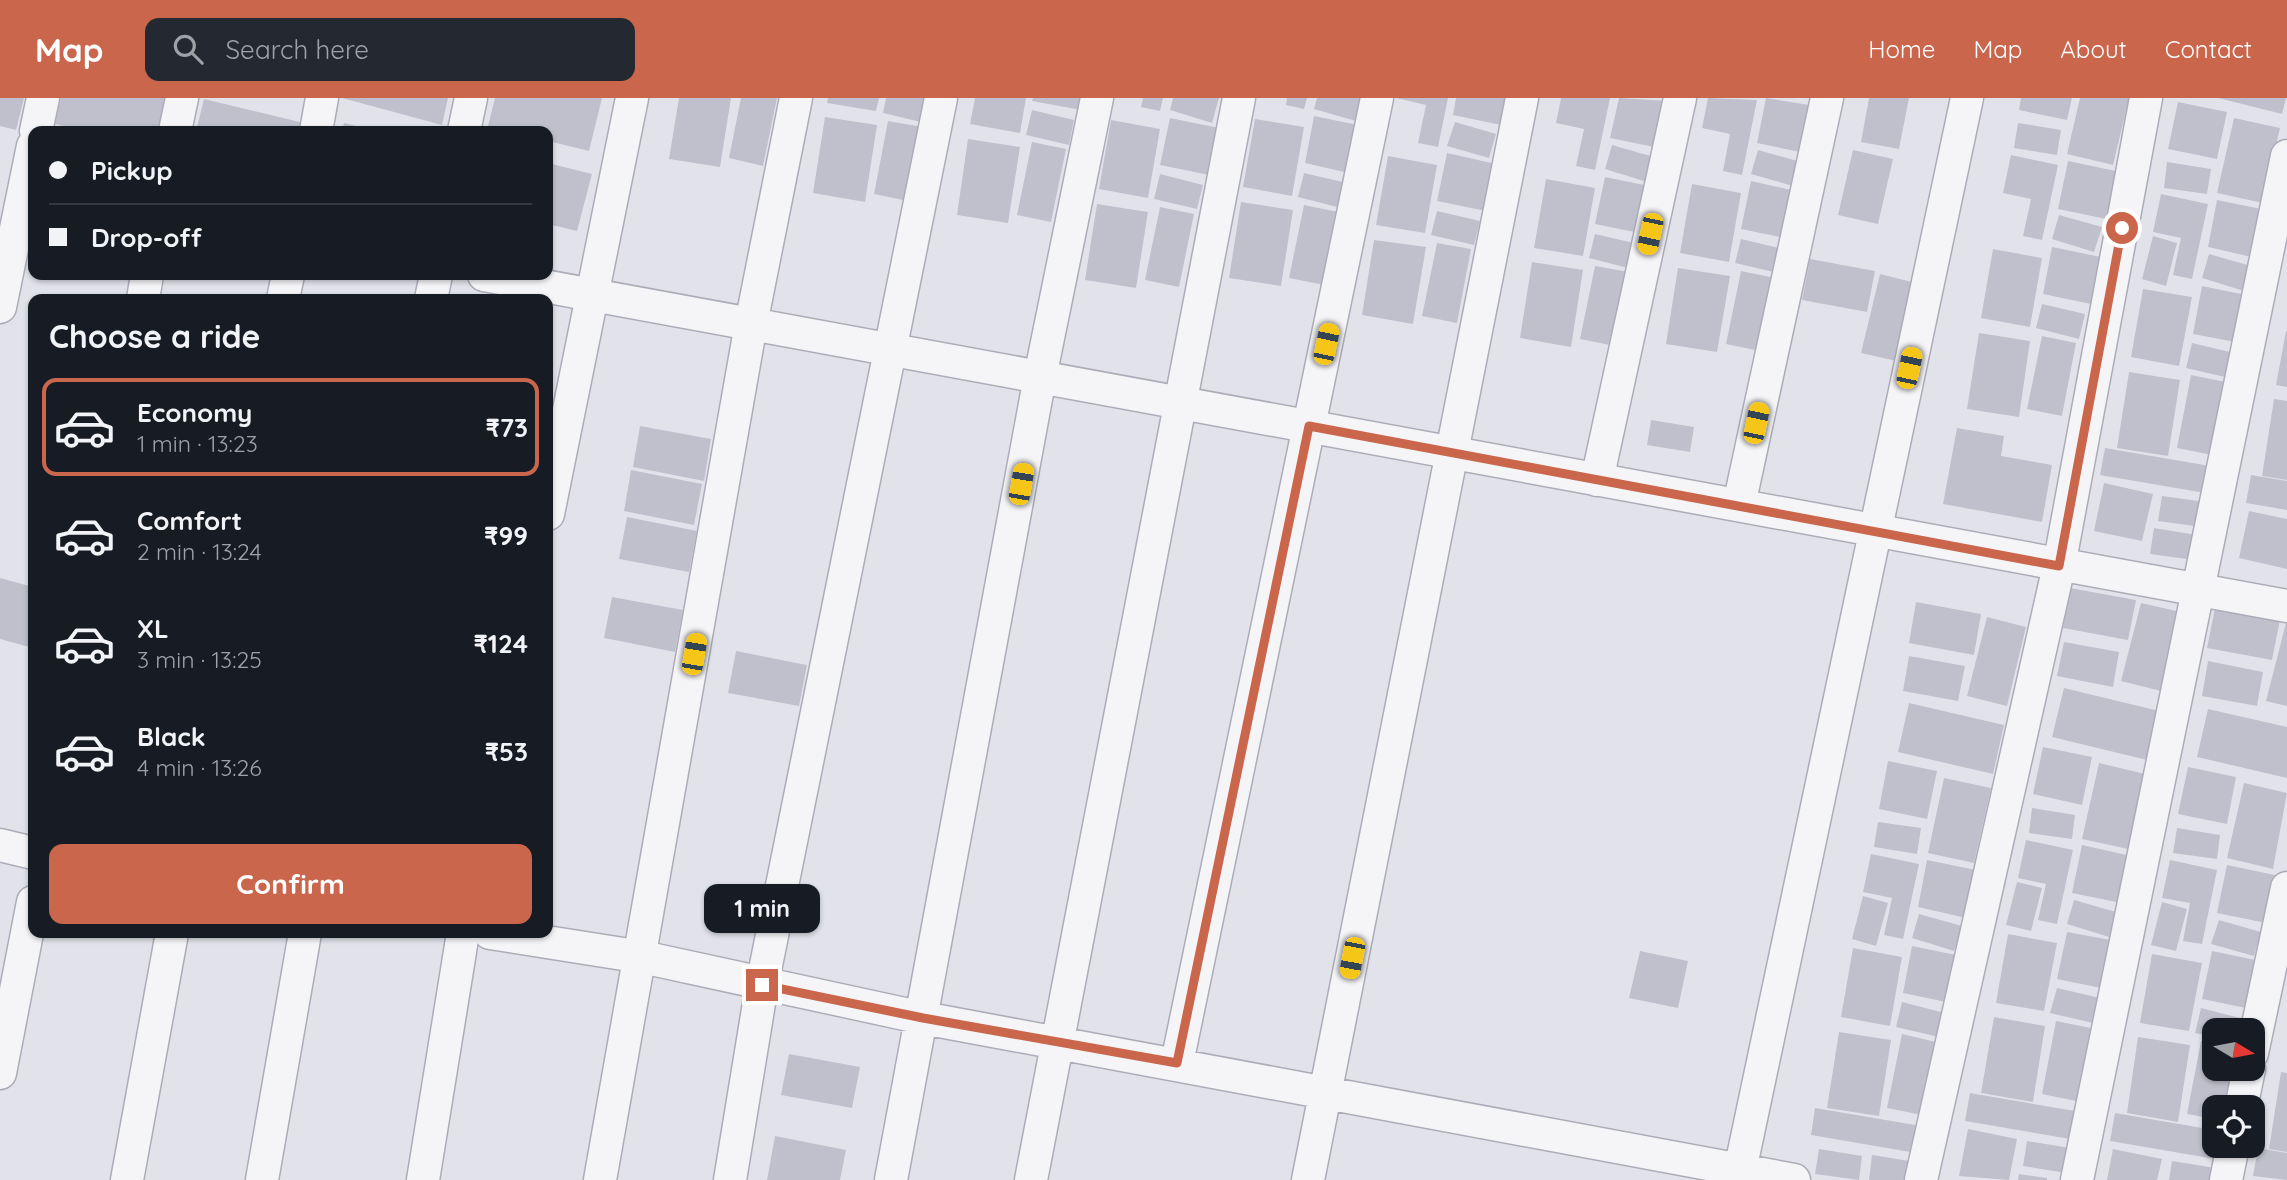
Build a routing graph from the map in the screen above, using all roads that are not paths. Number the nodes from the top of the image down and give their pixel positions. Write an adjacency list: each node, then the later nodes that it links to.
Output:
1 (43, 98): 16 (street)
2 (182, 98): 17 (street)
3 (322, 98): 18 (street)
4 (471, 98): 19 (street)
5 (632, 98): 24 (street)
6 (796, 98): 26 (street)
7 (941, 98): 27 (street)
8 (1097, 98): 28 (street)
9 (1239, 98): 29 (street)
10 (1377, 98): 30 (street)
11 (1522, 98): 31 (street)
12 (1680, 98): 32 (street)
13 (1826, 98): 34 (street)
14 (1967, 98): 35 (street)
15 (2146, 98): 36 (street)
16 (37, 126)
17 (176, 126)
18 (317, 126)
19 (465, 126)
20 (2287, 156): 37 (street)
21 (28, 161): 22 (street)
22 (19, 189): 25 (street)
23 (511, 280): 24 (street)
24 (592, 295): 26 (street); 33 (street)
25 (0, 307)
26 (751, 324): 27 (street); 47 (street)
27 (890, 350): 28 (street); 48 (street)
28 (1040, 377): 29 (street); 49 (street)
29 (1180, 403): 30 (street); 51 (street)
30 (1309, 426): 31 (street); 52 (street)
31 (1452, 453): 32 (street); 54 (street)
32 (1597, 480): 34 (street)
33 (553, 489)
34 (1739, 505): 35 (street)
35 (1875, 530): 36 (street); 56 (street)
36 (2059, 566): 37 (street); 66 (street)
37 (2198, 588): 38 (street); 67 (street)
38 (2287, 606)
39 (0, 845): 40 (street)
40 (28, 852)
41 (2287, 888): 50 (street)
42 (28, 928): 53 (street)
43 (171, 938): 57 (street)
44 (304, 938): 58 (street)
45 (462, 938): 59 (street)
46 (522, 938): 47 (street)
47 (642, 957): 48 (street); 60 (street)
48 (762, 985): 49 (street); 61 (street)
49 (923, 1018): 51 (street); 62 (street)
50 (2259, 1018)
51 (1058, 1041): 52 (street); 63 (street)
52 (1177, 1063): 54 (street)
53 (0, 1073)
54 (1326, 1091): 56 (street); 64 (street)
55 (2231, 1158): 68 (street)
56 (1739, 1175): 65 (street)
57 (127, 1180)
58 (262, 1180)
59 (423, 1180)
60 (600, 1180)
61 (730, 1180)
62 (891, 1180)
63 (1031, 1180)
64 (1308, 1180)
65 (1794, 1180)
66 (1921, 1180)
67 (2077, 1180)
68 (2226, 1180)

